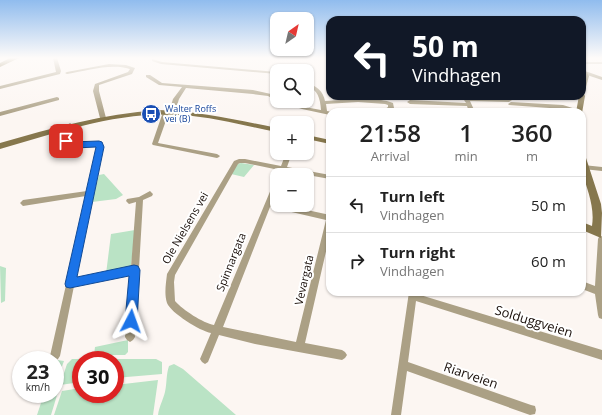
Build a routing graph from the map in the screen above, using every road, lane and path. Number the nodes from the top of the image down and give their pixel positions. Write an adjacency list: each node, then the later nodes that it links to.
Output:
1 (41, 77): 6 (street)
2 (117, 77): 22 (street)
3 (150, 77): 4 (street)
4 (185, 86): 7 (street); 19 (street)
5 (314, 87): 12 (street)
6 (0, 88)
7 (270, 98)
8 (56, 99): 21 (street)
9 (467, 100): 13 (street)
10 (490, 100): 17 (street)
11 (410, 102): 13 (street)
12 (324, 103): 15 (street); 18 (street)
13 (469, 105): 16 (street)
14 (304, 108): 20 (street)
15 (391, 108)
16 (470, 108)
17 (566, 108)
18 (326, 110)
19 (169, 112): 22 (main road); 24 (main road); 28 (street)
20 (326, 113)
21 (0, 114)
22 (103, 118): 23 (main road)
23 (70, 125): 27 (main road); 35 (street)
24 (270, 129)
25 (314, 139): 26 (main road)
26 (326, 141)
27 (0, 146)
28 (217, 156)
29 (586, 167): 31 (street)
30 (270, 168): 54 (street, Ole Nielsens vei)
31 (602, 169)
32 (586, 170): 43 (main road)
33 (314, 175): 34 (street)
34 (326, 177)
35 (90, 193): 40 (street); 48 (street)
36 (150, 194): 37 (street)
37 (140, 199): 39 (street); 47 (street)
38 (270, 199): 41 (street, Spinnargata)
39 (129, 201)
40 (23, 203)
41 (268, 204): 42 (street); 54 (street, Spinnargata)
42 (326, 218)
43 (601, 219): 45 (main road)
44 (586, 228): 45 (main road)
45 (600, 235): 50 (street)
46 (326, 236): 56 (street, Vevargata)
47 (134, 270): 48 (street); 55 (street)
48 (70, 284): 57 (street)
49 (586, 287): 50 (street)
50 (599, 292): 53 (street)
51 (412, 296): 61 (street)
52 (418, 296): 59 (street, Solduggveien)
53 (602, 315)
54 (216, 330): 56 (street); 60 (street, Spinnargata)
55 (130, 337)
56 (299, 347): 58 (street)
57 (56, 351)
58 (342, 355)
59 (602, 355)
60 (205, 359)
61 (403, 365): 62 (street, Riarveien); 63 (street)
62 (531, 410)
63 (396, 415)

